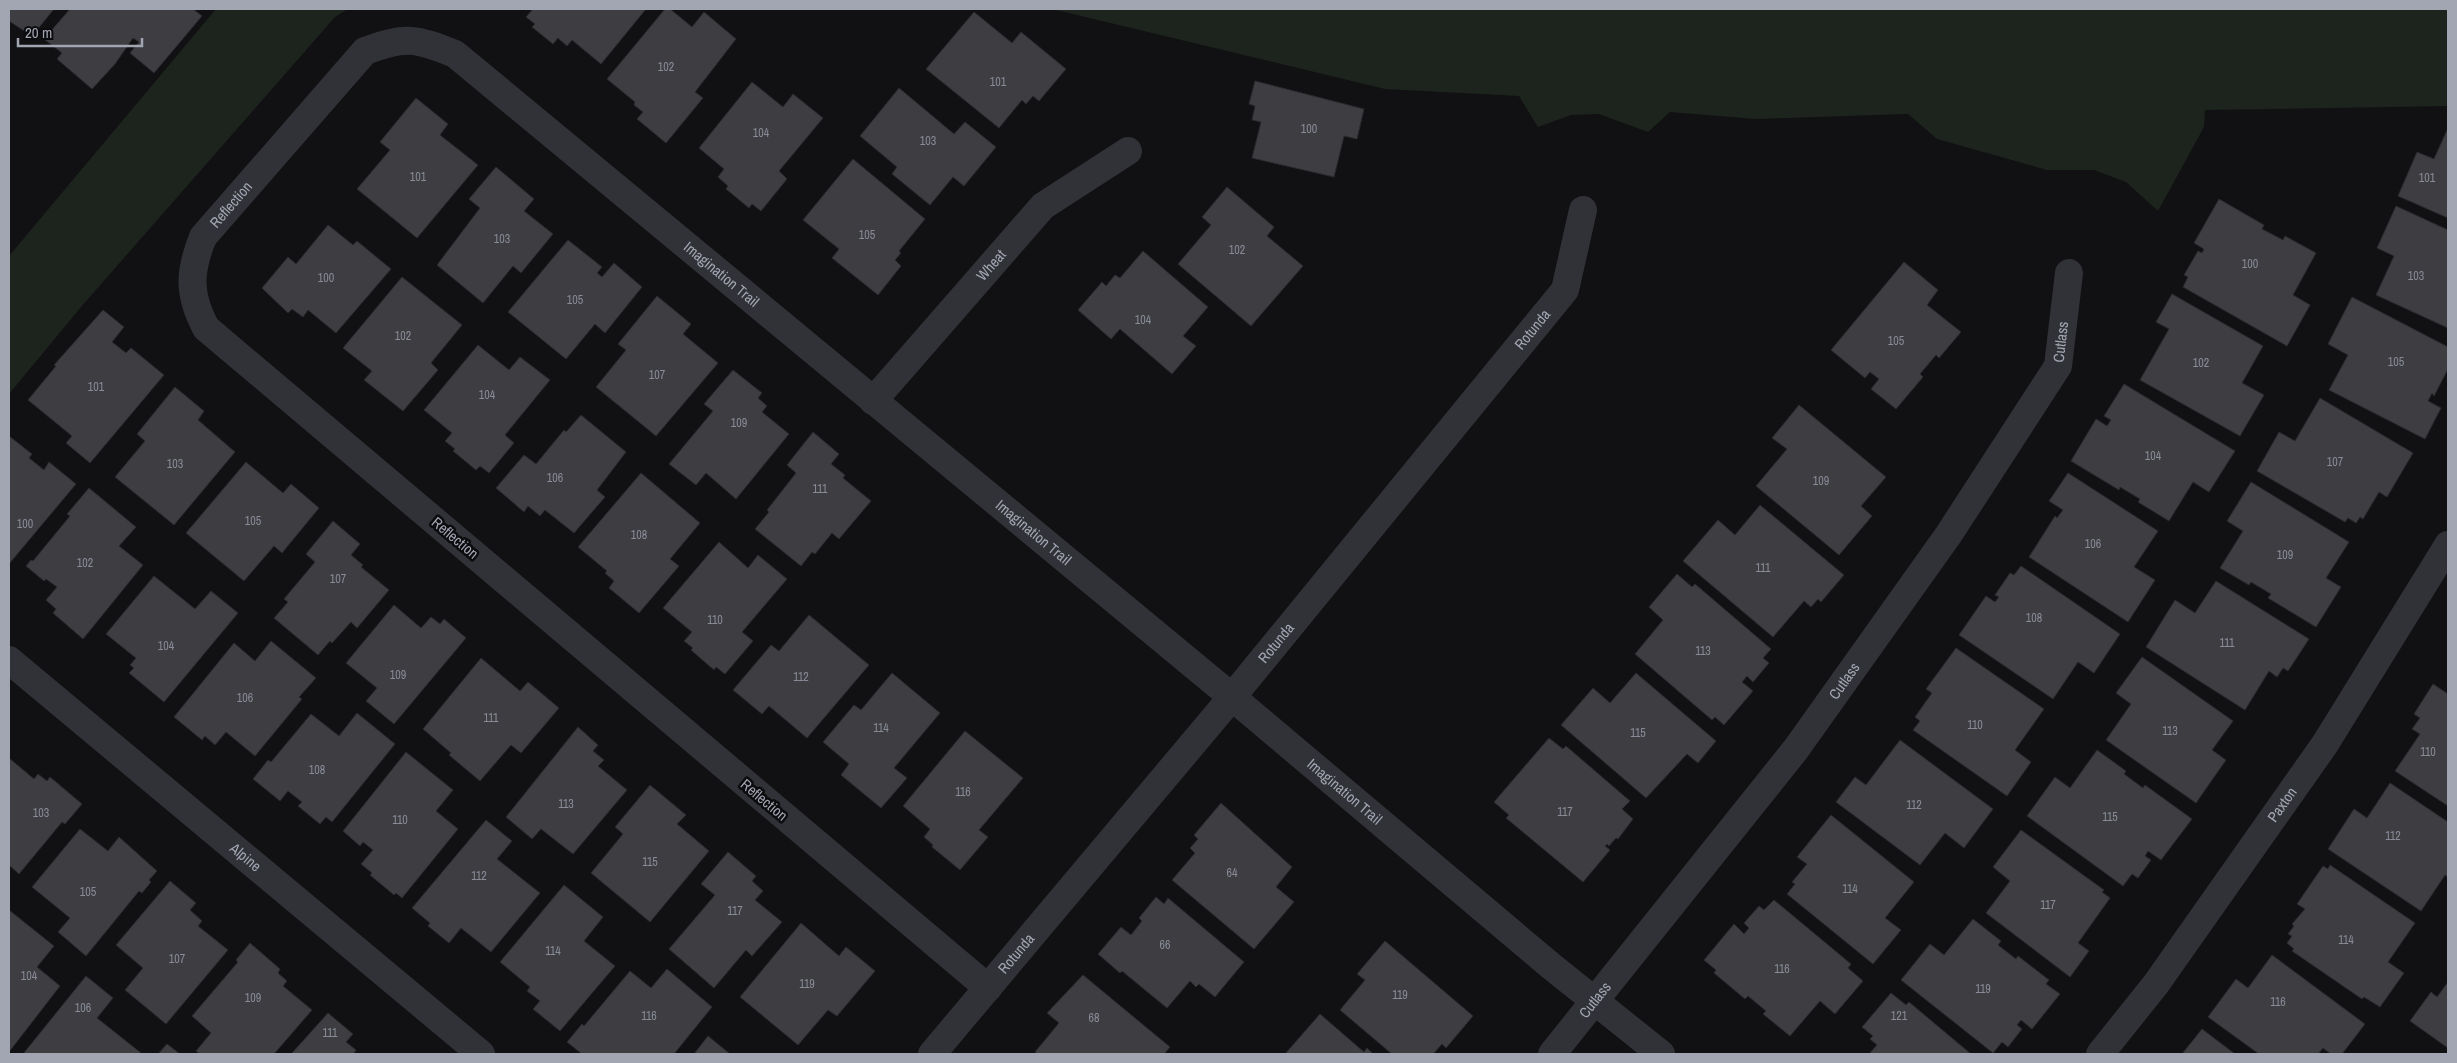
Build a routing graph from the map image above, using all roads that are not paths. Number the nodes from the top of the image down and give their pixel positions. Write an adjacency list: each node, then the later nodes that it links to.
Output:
1 (392, 41): 5 (street, Imagination Trail); 9 (street, Reflection)
2 (1128, 151): 5 (street, Wheat)
3 (1583, 210): 8 (street, Rotunda)
4 (2069, 273): 10 (street, Cutlass)
5 (873, 401): 8 (street, Imagination Trail)
6 (2448, 545): 15 (street, Paxton)
7 (9, 660): 11 (street, Alpine)
8 (1232, 697): 9 (street, Rotunda); 10 (street, Imagination Trail)
9 (988, 988): 12 (street, Rotunda)
10 (1594, 1001): 13 (street, Cutlass); 14 (street, Imagination Trail)
11 (481, 1054)
12 (932, 1054)
13 (1552, 1054)
14 (1661, 1054)
15 (2100, 1054)

